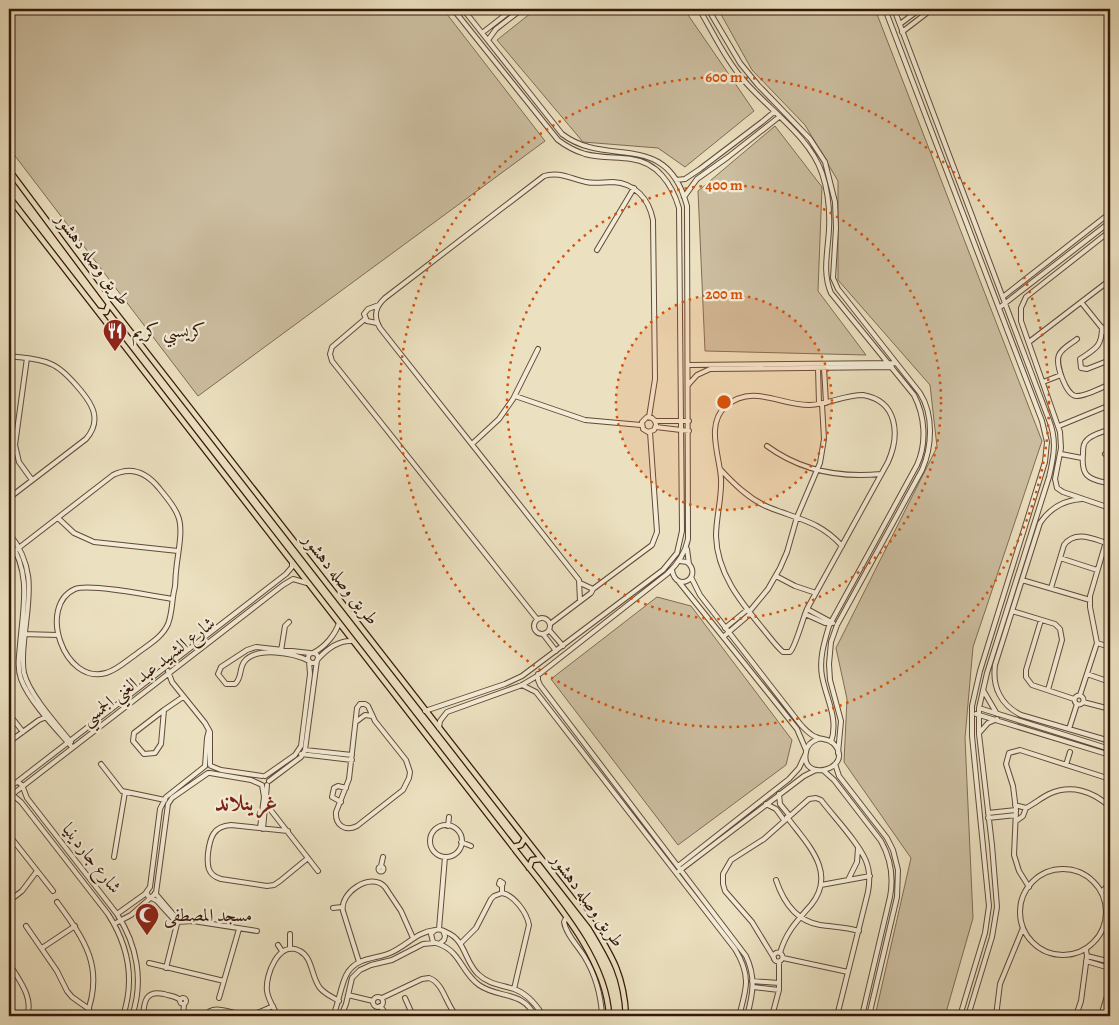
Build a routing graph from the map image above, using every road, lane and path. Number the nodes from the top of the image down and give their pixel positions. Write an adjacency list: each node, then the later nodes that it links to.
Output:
1 (453, 9): 61 (street)
2 (463, 9): 13 (street)
3 (513, 9): 13 (street)
4 (522, 9): 14 (street)
5 (699, 9): 15 (street)
6 (708, 9): 47 (street)
7 (885, 9): 32 (street)
8 (894, 9): 11 (street)
9 (920, 9): 11 (street)
10 (932, 9): 12 (street)
11 (900, 24): 12 (street)
12 (902, 32): 27 (street)
13 (482, 33): 14 (street)
14 (488, 40): 18 (street)
15 (774, 112): 16 (street); 18 (street)
16 (779, 117): 20 (street); 46 (street)
17 (9, 170): 29 (main road, طريق وصله دهشور)
18 (676, 180): 20 (street)
19 (634, 188): 25 (street); 31 (street); 60 (street)
20 (684, 196): 48 (street)
21 (9, 197): 33 (main road, طريق وصله دهشور)
22 (1110, 213): 27 (street)
23 (1110, 222): 30 (street)
24 (1110, 231): 41 (street)
25 (597, 250)
26 (1110, 280): 28 (street)
27 (1004, 296): 30 (street)
28 (1081, 302): 37 (street); 41 (street)
29 (109, 304): 33 (main road); 36 (main road, طريق وصله دهشور)
30 (1005, 304): 32 (street); 103 (street)
31 (378, 305): 34 (street); 35 (street)
32 (999, 308): 102 (street)
33 (98, 310): 38 (main road, طريق وصله دهشور)
34 (365, 319): 35 (street); 123 (street)
35 (377, 323): 71 (street)
36 (124, 324): 38 (main road); 174 (main road, طريق وصله دهشور)
37 (1102, 327): 39 (street); 45 (street)
38 (115, 332): 97 (main road, طريق وصله دهشور)
39 (1110, 338)
40 (1077, 339): 53 (street)
41 (1029, 342): 54 (street)
42 (538, 349): 57 (street)
43 (9, 356): 44 (street)
44 (27, 358): 80 (street); 80 (street)
45 (1110, 360)
46 (888, 363): 47 (street); 48 (street); 49 (street)
47 (896, 363): 50 (street)
48 (688, 364): 56 (street)
49 (892, 367): 50 (street); 52 (street); 128 (street)
50 (900, 367): 130 (street)
51 (818, 368): 52 (street); 56 (street); 58 (street)
52 (824, 368): 58 (street)
53 (1061, 375): 54 (street); 55 (street)
54 (1043, 382): 65 (street)
55 (1110, 384)
56 (688, 385): 63 (street)
57 (515, 396): 64 (street); 71 (street)
58 (822, 404): 77 (street); 78 (street); 79 (street)
59 (1110, 405): 65 (street)
60 (649, 417): 62 (street); 64 (street)
61 (680, 420): 62 (street); 63 (street); 67 (street)
62 (655, 421): 66 (street)
63 (689, 421): 69 (street)
64 (641, 425): 70 (street)
65 (1059, 426): 74 (street)
66 (656, 427): 67 (street); 70 (street)
67 (680, 430): 69 (street); 98 (street)
68 (1110, 430): 75 (street)
69 (689, 431): 92 (street)
70 (650, 432): 115 (street)
71 (472, 444): 111 (street)
72 (767, 446): 78 (street)
73 (1110, 450): 76 (street)
74 (1061, 454): 75 (street); 83 (street)
75 (1082, 458): 81 (street)
76 (1110, 458)
77 (720, 469): 85 (street); 122 (street)
78 (817, 470): 79 (street); 85 (street)
79 (881, 474): 91 (street)
80 (32, 480): 82 (street)
81 (1107, 483)
82 (9, 498)
83 (1084, 499): 84 (street); 109 (street)
84 (1110, 508)
85 (796, 517): 91 (street); 105 (street)
86 (58, 518): 93 (street); 94 (street); 94 (street)
87 (1110, 528): 90 (street)
88 (9, 533): 93 (street)
89 (9, 540): 93 (street)
90 (1108, 544): 95 (street); 101 (street)
91 (842, 546): 116 (street)
92 (687, 547): 96 (street); 99 (street)
93 (18, 549): 135 (street)
94 (178, 552): 117 (street)
95 (1060, 558): 101 (street); 114 (street)
96 (680, 561): 99 (street); 100 (street)
97 (292, 562): 104 (street, شارع الشهيد عبد الغني الجمسي); 113 (main road, طريق وصله دهشور)
98 (670, 563): 100 (street); 143 (street)
99 (689, 564): 106 (street)
100 (673, 569): 107 (street); 110 (street)
101 (1098, 570): 118 (street)
102 (1011, 571): 103 (street); 170 (street)
103 (1018, 573): 163 (street)
104 (286, 574): 108 (street); 126 (street, شارع الشهيد عبد الغني الجمسي)
105 (776, 576): 116 (street); 122 (street)
106 (691, 577): 112 (street); 132 (street)
107 (674, 578): 110 (street); 112 (street)
108 (290, 580): 113 (street); 131 (street, شارع الشهيد عبد الغني الجمسي)
109 (1022, 580): 114 (street); 121 (street)
110 (660, 581): 155 (street)
111 (580, 582): 115 (street); 119 (street)
112 (679, 582): 138 (street)
113 (308, 583): 127 (main road, طريق وصله دهشور)
114 (1050, 588): 118 (street)
115 (593, 589): 119 (street)
116 (816, 593): 120 (street)
117 (172, 599): 137 (street); 137 (street)
118 (1090, 600): 141 (street)
119 (580, 601): 129 (street)
120 (806, 611): 122 (street); 128 (street)
121 (1012, 611): 124 (street); 185 (street)
122 (749, 612): 132 (street); 134 (street)
123 (537, 619): 129 (street); 136 (street)
124 (1040, 620): 164 (street); 164 (street)
125 (289, 622): 145 (street)
126 (222, 623): 131 (street); 152 (street, شارع الشهيد عبد الغني الجمسي)
127 (339, 623): 140 (main road, طريق وصله دهشور); 147 (street)
128 (831, 623): 130 (street); 192 (street)
129 (550, 624): 133 (street)
130 (837, 626): 200 (street)
131 (226, 628): 154 (street, شارع الشهيد عبد الغني الجمسي)
132 (725, 628): 134 (street)
133 (549, 630): 136 (street); 139 (street)
134 (728, 633): 138 (street); 188 (street)
135 (23, 634): 137 (street); 179 (street)
136 (543, 634): 142 (street)
137 (58, 635)
138 (723, 637): 197 (street)
139 (557, 639): 142 (street); 143 (street)
140 (352, 641): 149 (street); 243 (main road, طريق وصله دهشور)
141 (1097, 643): 144 (street); 156 (street)
142 (551, 644): 146 (street)
143 (563, 646): 146 (street)
144 (1110, 648)
145 (281, 651): 147 (street); 148 (street); 150 (street); 151 (street)
146 (556, 651): 158 (street)
147 (312, 653): 149 (street); 150 (street)
148 (237, 656): 151 (street); 151 (street)
149 (317, 660): 150 (street); 196 (street)
150 (309, 661): 194 (street)
151 (244, 663)
152 (165, 668): 153 (street, شارع الشهيد عبد الغني الجمسي); 154 (street)
153 (160, 672): 157 (street); 178 (street, شارع الشهيد عبد الغني الجمسي)
154 (168, 672): 157 (street, شارع الشهيد عبد الغني الجمسي); 159 (street)
155 (538, 674): 160 (street); 251 (street)
156 (1087, 674): 161 (street); 165 (street)
157 (163, 676): 159 (street); 182 (street, شارع الشهيد عبد الغني الجمسي)
158 (522, 676): 160 (street); 174 (street)
159 (172, 682): 166 (street)
160 (527, 682): 162 (street)
161 (1110, 682)
162 (522, 685): 184 (street); 254 (street)
163 (983, 690): 171 (street); 181 (street)
164 (1048, 690): 167 (street)
165 (1080, 695): 167 (street); 168 (street)
166 (183, 697): 173 (street); 208 (street)
167 (1074, 699): 169 (street)
168 (1083, 702): 169 (street); 172 (street)
169 (1078, 704): 185 (street)
170 (972, 706): 171 (street); 175 (street)
171 (978, 708): 177 (street); 181 (street)
172 (1110, 709)
173 (164, 710): 173 (street)
174 (425, 711): 184 (main road, طريق وصله دهشور)
175 (971, 712): 177 (street); 354 (street)
176 (9, 714): 186 (street)
177 (978, 714): 181 (street); 187 (street)
178 (104, 715): 182 (street); 191 (street, شارع الشهيد عبد الغني الجمسي)
179 (48, 716): 186 (street); 191 (street)
180 (372, 716): 183 (street); 183 (street); 225 (street)
181 (997, 717): 187 (street); 195 (street); 203 (street)
182 (108, 719): 193 (street, شارع الشهيد عبد الغني الجمسي)
183 (357, 721): 204 (street)
184 (439, 728): 240 (main road, طريق وصله دهشور)
185 (1069, 729): 189 (street)
186 (23, 732): 190 (street)
187 (979, 734): 233 (street)
188 (818, 739): 192 (street); 197 (street)
189 (1110, 741)
190 (9, 742)
191 (69, 742): 193 (street); 214 (street, شارع الشهيد عبد الغني الجمسي)
192 (831, 742): 200 (street)
193 (73, 746): 217 (street, شارع الشهيد عبد الغني الجمسي)
194 (300, 748): 196 (street); 199 (street)
195 (1110, 748)
196 (305, 750): 201 (street); 204 (street)
197 (806, 750): 202 (street)
198 (1070, 752): 207 (street)
199 (296, 753): 201 (street); 212 (street)
200 (838, 753): 206 (street)
201 (302, 755): 204 (street); 215 (street)
202 (805, 755): 209 (street); 251 (street)
203 (1110, 755)
204 (352, 758): 219 (street)
205 (101, 764): 220 (street)
206 (835, 764): 210 (street); 353 (street)
207 (1066, 765): 213 (street); 228 (street)
208 (207, 766): 211 (street); 211 (street); 212 (street); 223 (street)
209 (816, 770): 210 (street); 221 (street)
210 (824, 771): 352 (street)
211 (209, 773): 216 (street); 224 (street)
212 (264, 776): 215 (street); 216 (street)
213 (1110, 779)
214 (18, 782): 217 (street, شارع جاردينيا); 218 (street, شارع الشهيد عبد الغني الجمسي)
215 (268, 783): 216 (street); 226 (street)
216 (261, 785): 237 (street)
217 (22, 786): 222 (street, شارع الشهيد عبد الغني الجمسي); 275 (street, شارع جاردينيا)
218 (9, 788)
219 (346, 788): 225 (street); 225 (street)
220 (125, 792): 223 (street); 245 (street)
221 (779, 794): 227 (street); 234 (street)
222 (10, 795): 280 (street, شارع جاردينيا)
223 (164, 800): 224 (street); 264 (street)
224 (170, 800): 267 (street)
225 (340, 802)
226 (266, 804): 237 (street); 238 (street)
227 (766, 804): 234 (street); 251 (street)
228 (1015, 805): 230 (street); 231 (street)
229 (1110, 807): 230 (street)
230 (1026, 808): 235 (street)
231 (1016, 813): 233 (street); 235 (street)
232 (449, 816): 236 (street)
233 (988, 816): 355 (street)
234 (787, 817): 244 (street); 261 (street); 299 (street)
235 (1016, 821): 262 (street)
236 (448, 826): 241 (street); 247 (street)
237 (261, 828): 238 (street); 248 (street)
238 (288, 831): 248 (street)
239 (9, 835): 252 (street)
240 (525, 838): 243 (main road); 249 (main road, طريق وصله دهشور)
241 (461, 842): 242 (street); 247 (street)
242 (471, 846)
243 (513, 847): 250 (main road, طريق وصله دهشور)
244 (858, 848): 256 (street); 257 (street)
245 (114, 857)
246 (383, 857): 259 (street)
247 (445, 857): 285 (street)
248 (308, 858): 253 (street)
249 (541, 858): 250 (main road); 347 (main road, طريق وصله دهشور)
250 (529, 868): 277 (main road, طريق وصله دهشور)
251 (679, 868): 254 (street); 312 (street)
252 (37, 871): 263 (street); 269 (street)
253 (318, 871)
254 (674, 872): 311 (street)
255 (500, 874): 265 (street)
256 (870, 876): 257 (street); 287 (street)
257 (848, 879): 261 (street)
258 (776, 880): 276 (street)
259 (378, 881): 272 (street); 289 (street)
260 (1110, 884): 266 (street)
261 (821, 885): 276 (street)
262 (1029, 887): 266 (street); 284 (street)
263 (53, 891)
264 (148, 891): 267 (street); 268 (street); 271 (street)
265 (502, 892): 291 (street); 317 (street)
266 (1101, 892): 295 (street)
267 (156, 893): 268 (street); 279 (street)
268 (152, 898): 273 (street); 279 (street)
269 (9, 901)
270 (57, 902): 282 (street)
271 (134, 903): 273 (street); 275 (street)
272 (342, 907): 274 (street); 303 (street)
273 (139, 908): 278 (street)
274 (333, 908)
275 (117, 914): 278 (street, شارع جاردينيا)
276 (799, 916): 287 (street); 297 (street)
277 (566, 918): 345 (street); 346 (main road, طريق وصله دهشور)
278 (122, 920): 280 (street); 326 (street, شارع جاردينيا)
279 (179, 922): 283 (street); 308 (street)
280 (114, 924): 323 (street, شارع جاردينيا)
281 (26, 926): 293 (street)
282 (74, 926): 293 (street); 329 (street)
283 (239, 928): 286 (street); 313 (street)
284 (1023, 928): 295 (street); 356 (street)
285 (439, 930): 289 (street); 290 (street); 290 (street); 291 (street)
286 (257, 931)
287 (859, 931): 309 (street)
288 (290, 934): 294 (street)
289 (413, 938): 303 (street)
290 (437, 943): 319 (street); 343 (street)
291 (461, 943): 317 (street)
292 (278, 945): 296 (street)
293 (42, 948): 329 (street)
294 (290, 949): 296 (street); 324 (street)
295 (1086, 949): 298 (street)
296 (282, 951): 327 (street)
297 (780, 953): 299 (street); 300 (street)
298 (1087, 956): 301 (street); 302 (street)
299 (774, 958): 304 (street)
300 (783, 958): 304 (street); 309 (street)
301 (1109, 960): 307 (street)
302 (1086, 961): 307 (street); 357 (street)
303 (359, 962): 324 (street)
304 (779, 962): 314 (street)
305 (9, 963): 330 (street)
306 (149, 963): 308 (street)
307 (1106, 967): 310 (street)
308 (166, 968): 313 (street)
309 (848, 972): 351 (street)
310 (1110, 973)
311 (747, 981): 312 (street); 348 (street)
312 (753, 981): 314 (street); 316 (street)
313 (224, 982): 320 (street)
314 (780, 983): 318 (street)
315 (1110, 986): 358 (street)
316 (753, 988): 318 (street); 349 (street)
317 (514, 989): 343 (street)
318 (779, 990): 350 (street)
319 (348, 995): 325 (street); 339 (street)
320 (219, 998)
321 (382, 998): 325 (street); 328 (street); 342 (street)
322 (405, 998): 341 (street)
323 (127, 1001): 326 (street); 332 (street, شارع جاردينيا)
324 (339, 1001): 338 (street)
325 (373, 1001): 328 (street)
326 (136, 1003): 333 (street, شارع جاردينيا)
327 (273, 1006): 336 (street); 337 (street)
328 (380, 1006): 340 (street)
329 (89, 1009): 331 (street)
330 (28, 1016)
331 (86, 1016)
332 (123, 1016)
333 (132, 1016)
334 (143, 1016): 335 (street)
335 (183, 1016)
336 (205, 1016)
337 (278, 1016)
338 (333, 1016)
339 (341, 1016)
340 (388, 1016)
341 (413, 1016)
342 (457, 1016)
343 (539, 1016): 344 (street)
344 (548, 1016)
345 (600, 1016)
346 (609, 1016)
347 (626, 1016)
348 (739, 1016)
349 (747, 1016)
350 (772, 1016)
351 (837, 1016)
352 (862, 1016)
353 (869, 1016)
354 (960, 1016)
355 (968, 1016)
356 (996, 1016)
357 (1076, 1016)
358 (1101, 1016)

